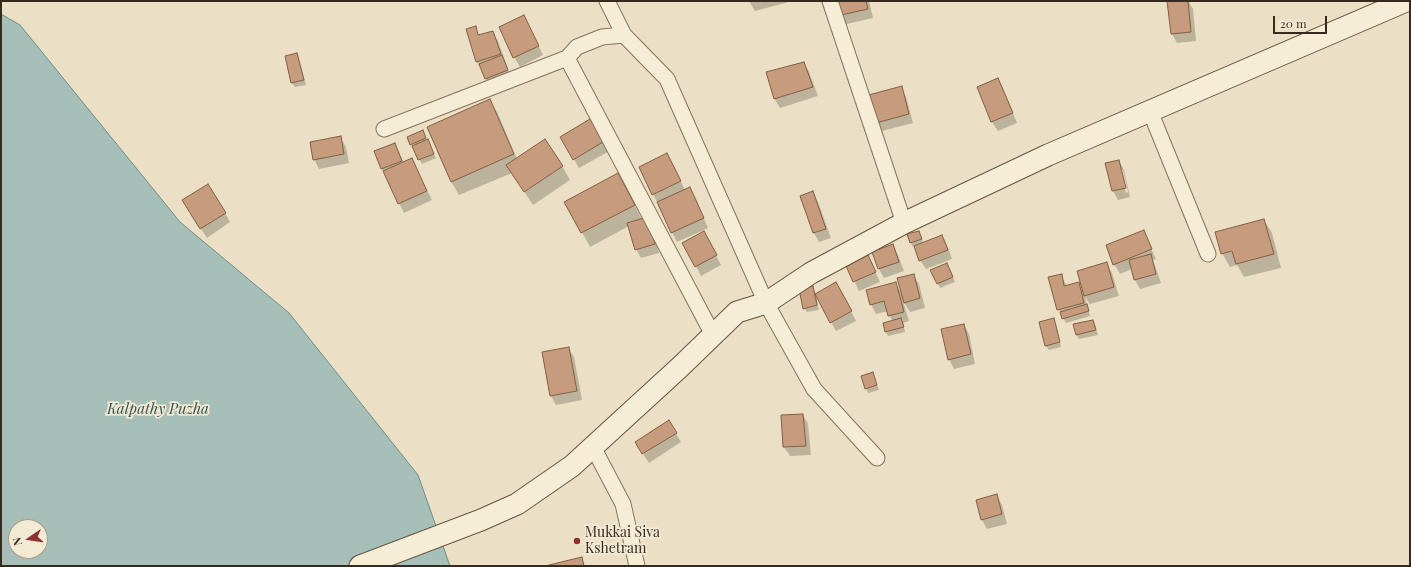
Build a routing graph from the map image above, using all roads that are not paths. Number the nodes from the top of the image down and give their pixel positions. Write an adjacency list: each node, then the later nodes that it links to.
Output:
1 (607, 1): 4 (street)
2 (830, 1): 8 (street)
3 (1406, 1): 6 (main road)
4 (624, 35): 5 (street); 10 (street)
5 (567, 58): 7 (street); 11 (street)
6 (1150, 111): 8 (main road); 9 (street)
7 (384, 130)
8 (904, 223): 10 (main road)
9 (1208, 254)
10 (766, 303): 11 (main road); 13 (street)
11 (713, 335): 12 (main road)
12 (593, 447): 14 (main road); 15 (street)
13 (877, 458)
14 (360, 566)
15 (636, 566)

